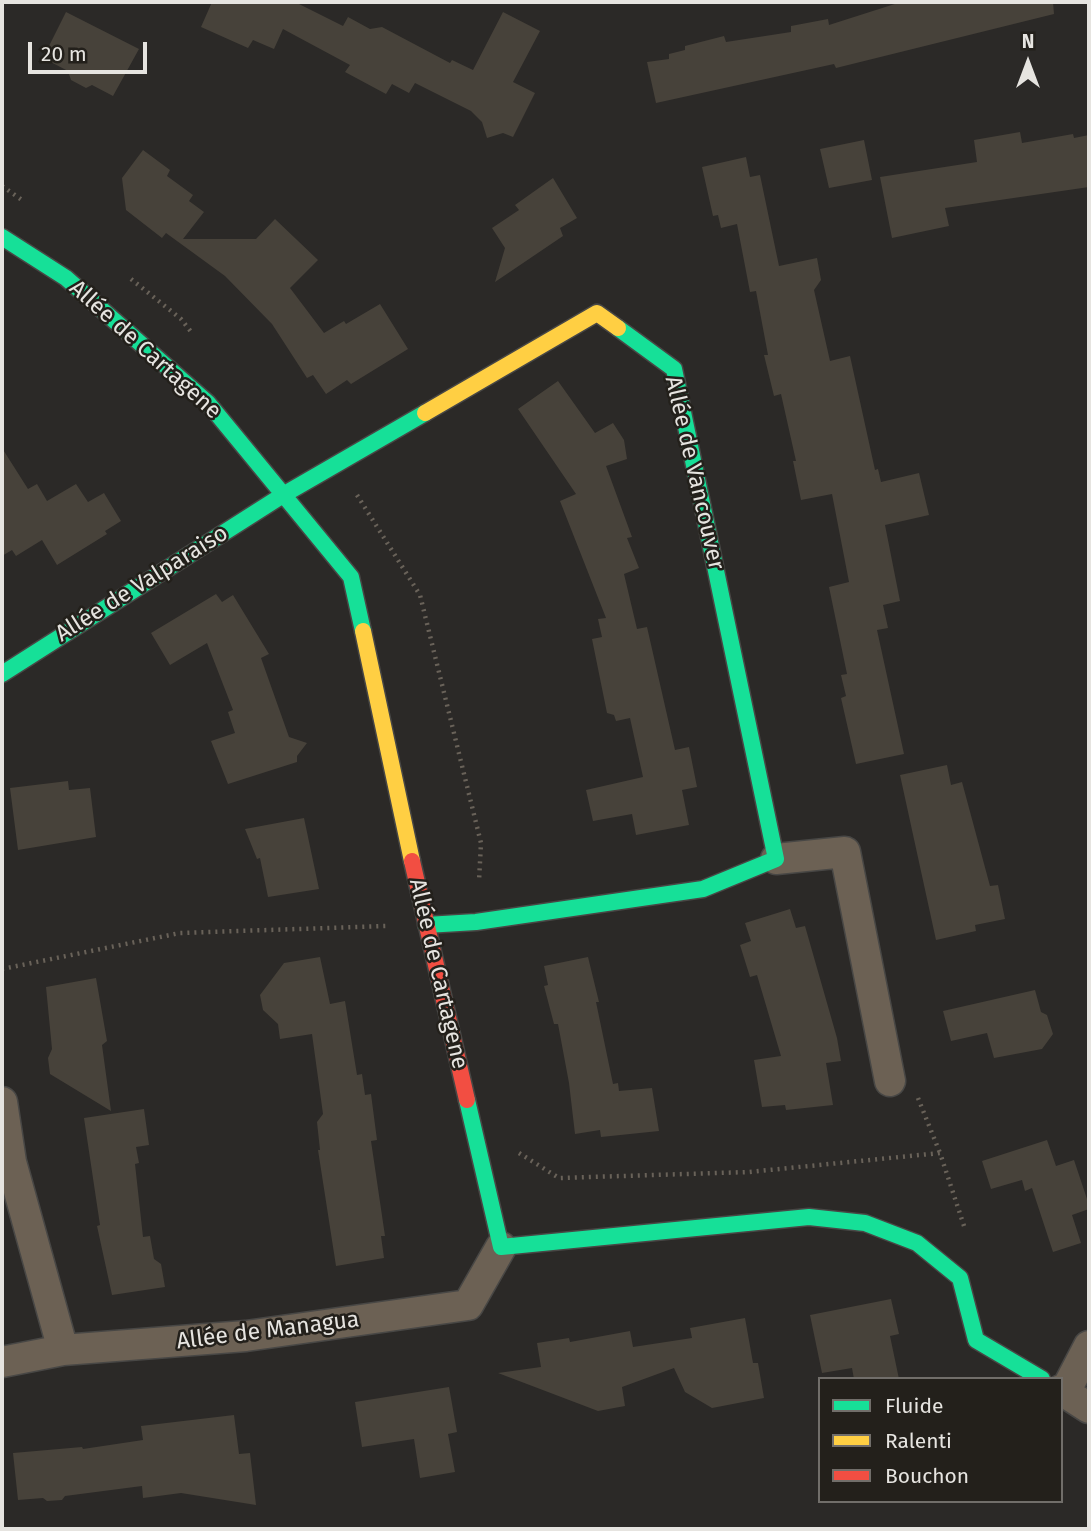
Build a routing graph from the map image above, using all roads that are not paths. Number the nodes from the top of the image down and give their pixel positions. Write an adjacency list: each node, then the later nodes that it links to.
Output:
1 (2, 237): 2 (street, Allée de Cartagene)
2 (283, 495): 3 (street, Allée de Valparaiso); 4 (street, Allée de Vancouver); 5 (street, Allée de Cartagene)
3 (2, 674)
4 (776, 859): 5 (street); 6 (street)
5 (426, 925): 8 (street, Allée de Cartagene)
6 (890, 1082)
7 (2, 1102): 10 (street)
8 (501, 1247): 10 (street, Allée de Managua); 12 (street)
9 (1089, 1346): 13 (street)
10 (63, 1350): 11 (street, Allée de Managua)
11 (2, 1362)
12 (1039, 1377)
13 (1064, 1392)

